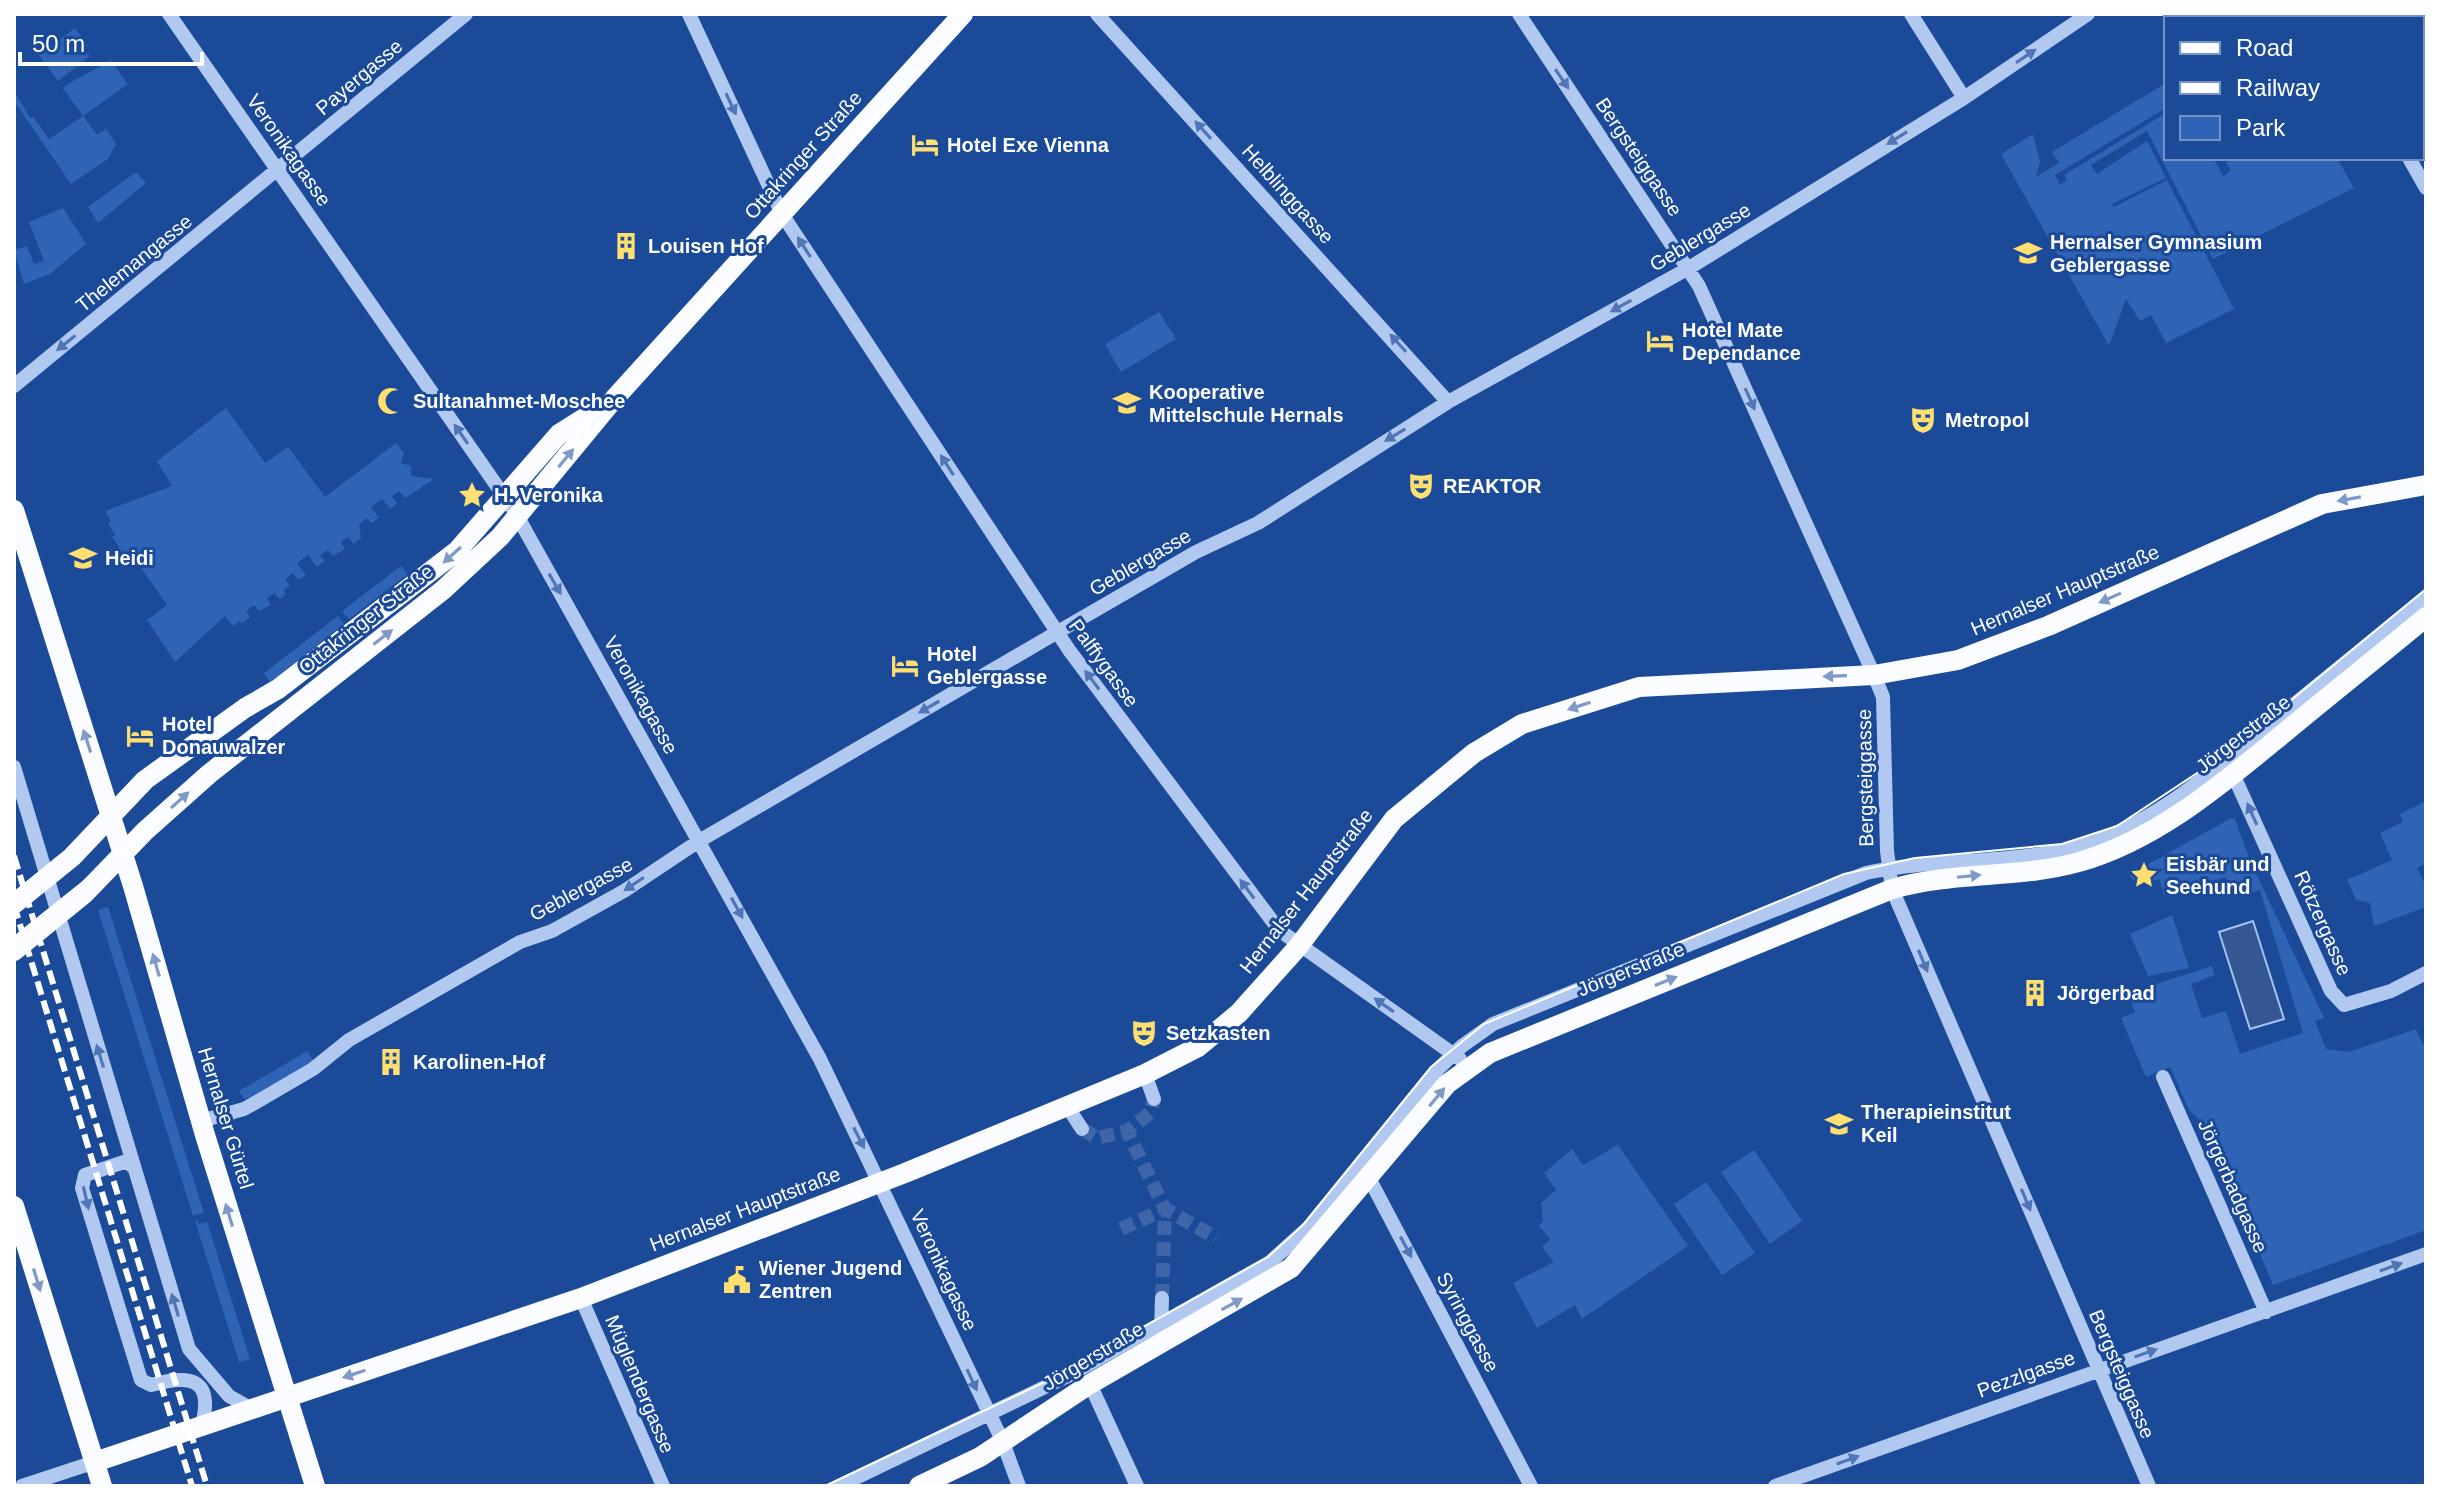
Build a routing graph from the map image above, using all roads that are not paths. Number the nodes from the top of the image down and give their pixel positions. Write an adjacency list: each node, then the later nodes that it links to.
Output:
1 (169, 14): 11 (street, Veronikagasse)
2 (466, 14): 11 (street, Payergasse)
3 (689, 14): 13 (street, Palffygasse, one-way to 13)
4 (963, 14): 13 (main road, Ottakringer Straße)
5 (1097, 14): 16 (street, Helblinggasse, one-way to 5)
6 (1519, 14): 14 (street, Bergsteiggasse, one-way to 14)
7 (1911, 14): 9 (street)
8 (2088, 14): 9 (street, Geblergasse, one-way to 8)
9 (1964, 98): 14 (street, Geblergasse, one-way to 14)
10 (2410, 160): 12 (street)
11 (279, 171): 15 (street, Thelemangasse, one-way to 15); 18 (street, Veronikagasse, one-way to 11)
12 (2426, 188)
13 (782, 214): 18 (main road, Ottakringer Straße); 22 (street, Palffygasse, one-way to 13)
14 (1689, 268): 16 (street, Geblergasse, one-way to 16); 23 (street, Bergsteiggasse, one-way to 23)
15 (14, 386)
16 (1448, 402): 22 (street, Geblergasse, one-way to 22)
17 (2426, 485): 23 (main road, Hernalser Hauptstraße, one-way to 23)
18 (511, 507): 26 (main road, Ottakringer Straße, one-way to 26); 27 (street, Veronikagasse, one-way to 27); 28 (main road, Ottakringer Straße, one-way to 18)
19 (14, 510): 26 (main road, Hernalser Gürtel, one-way to 19)
20 (2426, 597): 29 (street)
21 (2426, 617): 25 (main road, Jörgerstraße)
22 (1056, 633): 27 (street, Geblergasse, one-way to 27); 34 (street, Palffygasse, one-way to 22)
23 (1874, 675): 29 (street, Bergsteiggasse); 34 (main road, Hernalser Hauptstraße, one-way to 34)
24 (14, 767): 30 (street)
25 (2233, 774): 31 (main road, Jörgerstraße, one-way to 25); 36 (street, Rötzergasse, one-way to 25)
26 (110, 815): 28 (main road, Hernalser Gürtel); 30 (main road)
27 (699, 841): 42 (street, Geblergasse, one-way to 42); 46 (street, Veronikagasse, one-way to 46)
28 (123, 853): 33 (main road); 42 (main road, Hernalser Gürtel, one-way to 28)
29 (1889, 868): 31 (street, Bergsteiggasse); 37 (street)
30 (47, 878): 32 (main road); 33 (street)
31 (1892, 889): 37 (main road, Jörgerstraße, one-way to 31); 54 (street, Bergsteiggasse, one-way to 54)
32 (14, 904)
33 (58, 915): 35 (main road); 44 (street, one-way to 33)
34 (1298, 947): 37 (street, Palffygasse, one-way to 34); 38 (main road, Hernalser Hauptstraße)
35 (14, 951)
36 (2426, 973)
37 (1461, 1061): 45 (main road, Jörgerstraße, one-way to 37); 52 (street)
38 (1145, 1074): 40 (street); 41 (main road, Hernalser Hauptstraße)
39 (2163, 1077): 51 (street, Jörgerbadgasse)
40 (1154, 1099)
41 (1067, 1106): 43 (street); 46 (main road, Hernalser Hauptstraße)
42 (201, 1121): 57 (main road, Hernalser Gürtel, one-way to 42)
43 (1082, 1129)
44 (134, 1168): 53 (street, one-way to 44); 55 (street, one-way to 55)
45 (1369, 1178): 52 (main road, Jörgerstraße, one-way to 45); 71 (street, Syringgasse, one-way to 71)
46 (881, 1182): 49 (main road, Hernalser Hauptstraße); 59 (street, Veronikagasse, one-way to 59)
47 (14, 1206): 62 (main road, one-way to 62)
48 (2426, 1254): 51 (street, Pezzlgasse, one-way to 48)
49 (581, 1298): 57 (main road, Hernalser Hauptstraße, one-way to 57); 66 (street, Müglendergasse)
50 (1162, 1298): 52 (street)
51 (2266, 1312): 54 (street, Pezzlgasse, one-way to 51)
52 (1161, 1335): 56 (main road, Jörgerstraße); 59 (street)
53 (189, 1349): 55 (street); 58 (street)
54 (2099, 1369): 72 (street, Pezzlgasse, one-way to 54); 73 (street, Bergsteiggasse)
55 (180, 1377): 60 (street)
56 (1090, 1384): 61 (main road, Jörgerstraße); 70 (street)
57 (286, 1396): 58 (main road); 65 (main road, Hernalser Gürtel)
58 (252, 1409): 60 (main road)
59 (988, 1415): 61 (street, Veronikagasse); 67 (street)
60 (202, 1425): 62 (main road)
61 (1002, 1440): 68 (main road, Jörgerstraße); 69 (street, Veronikagasse)
62 (95, 1462): 63 (street); 64 (main road)
63 (22, 1486)
64 (102, 1486)
65 (315, 1486)
66 (663, 1486)
67 (839, 1486)
68 (919, 1486)
69 (1019, 1486)
70 (1137, 1486)
71 (1531, 1486)
72 (1775, 1486)
73 (2149, 1486)

